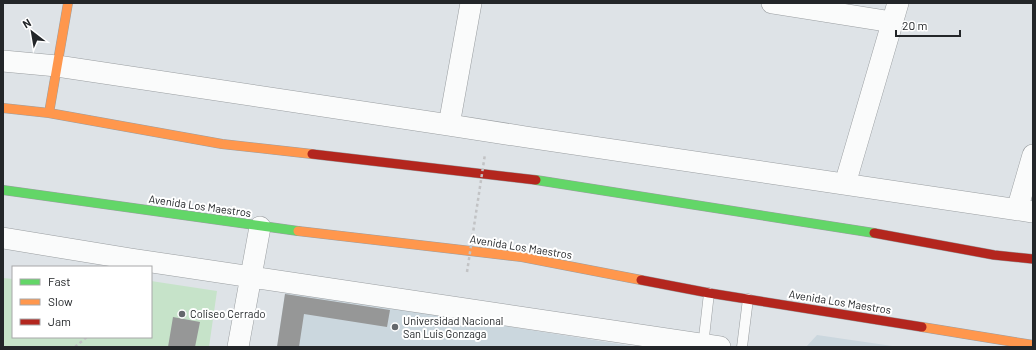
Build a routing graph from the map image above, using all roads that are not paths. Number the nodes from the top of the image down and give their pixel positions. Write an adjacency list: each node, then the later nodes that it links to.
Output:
1 (68, 3): 6 (main road)
2 (471, 3): 9 (street)
3 (772, 3): 4 (street)
4 (895, 13): 11 (street)
5 (3, 61): 6 (street)
6 (57, 66): 8 (main road); 9 (street)
7 (3, 108): 8 (main road)
8 (49, 113): 16 (main road)
9 (449, 125): 11 (street)
10 (1033, 155): 13 (street)
11 (845, 184): 13 (street)
12 (3, 190): 14 (main road, Avenida Los Maestros)
13 (1025, 211)
14 (260, 227): 17 (street); 18 (main road, Avenida Los Maestros)
15 (3, 238): 17 (street)
16 (1033, 259)
17 (250, 276): 21 (street); 22 (street)
18 (709, 293): 19 (main road, Avenida Los Maestros); 21 (lane)
19 (748, 299): 20 (main road, Avenida Los Maestros); 23 (lane)
20 (1033, 345)
21 (709, 346)
22 (238, 347)
23 (742, 347)

